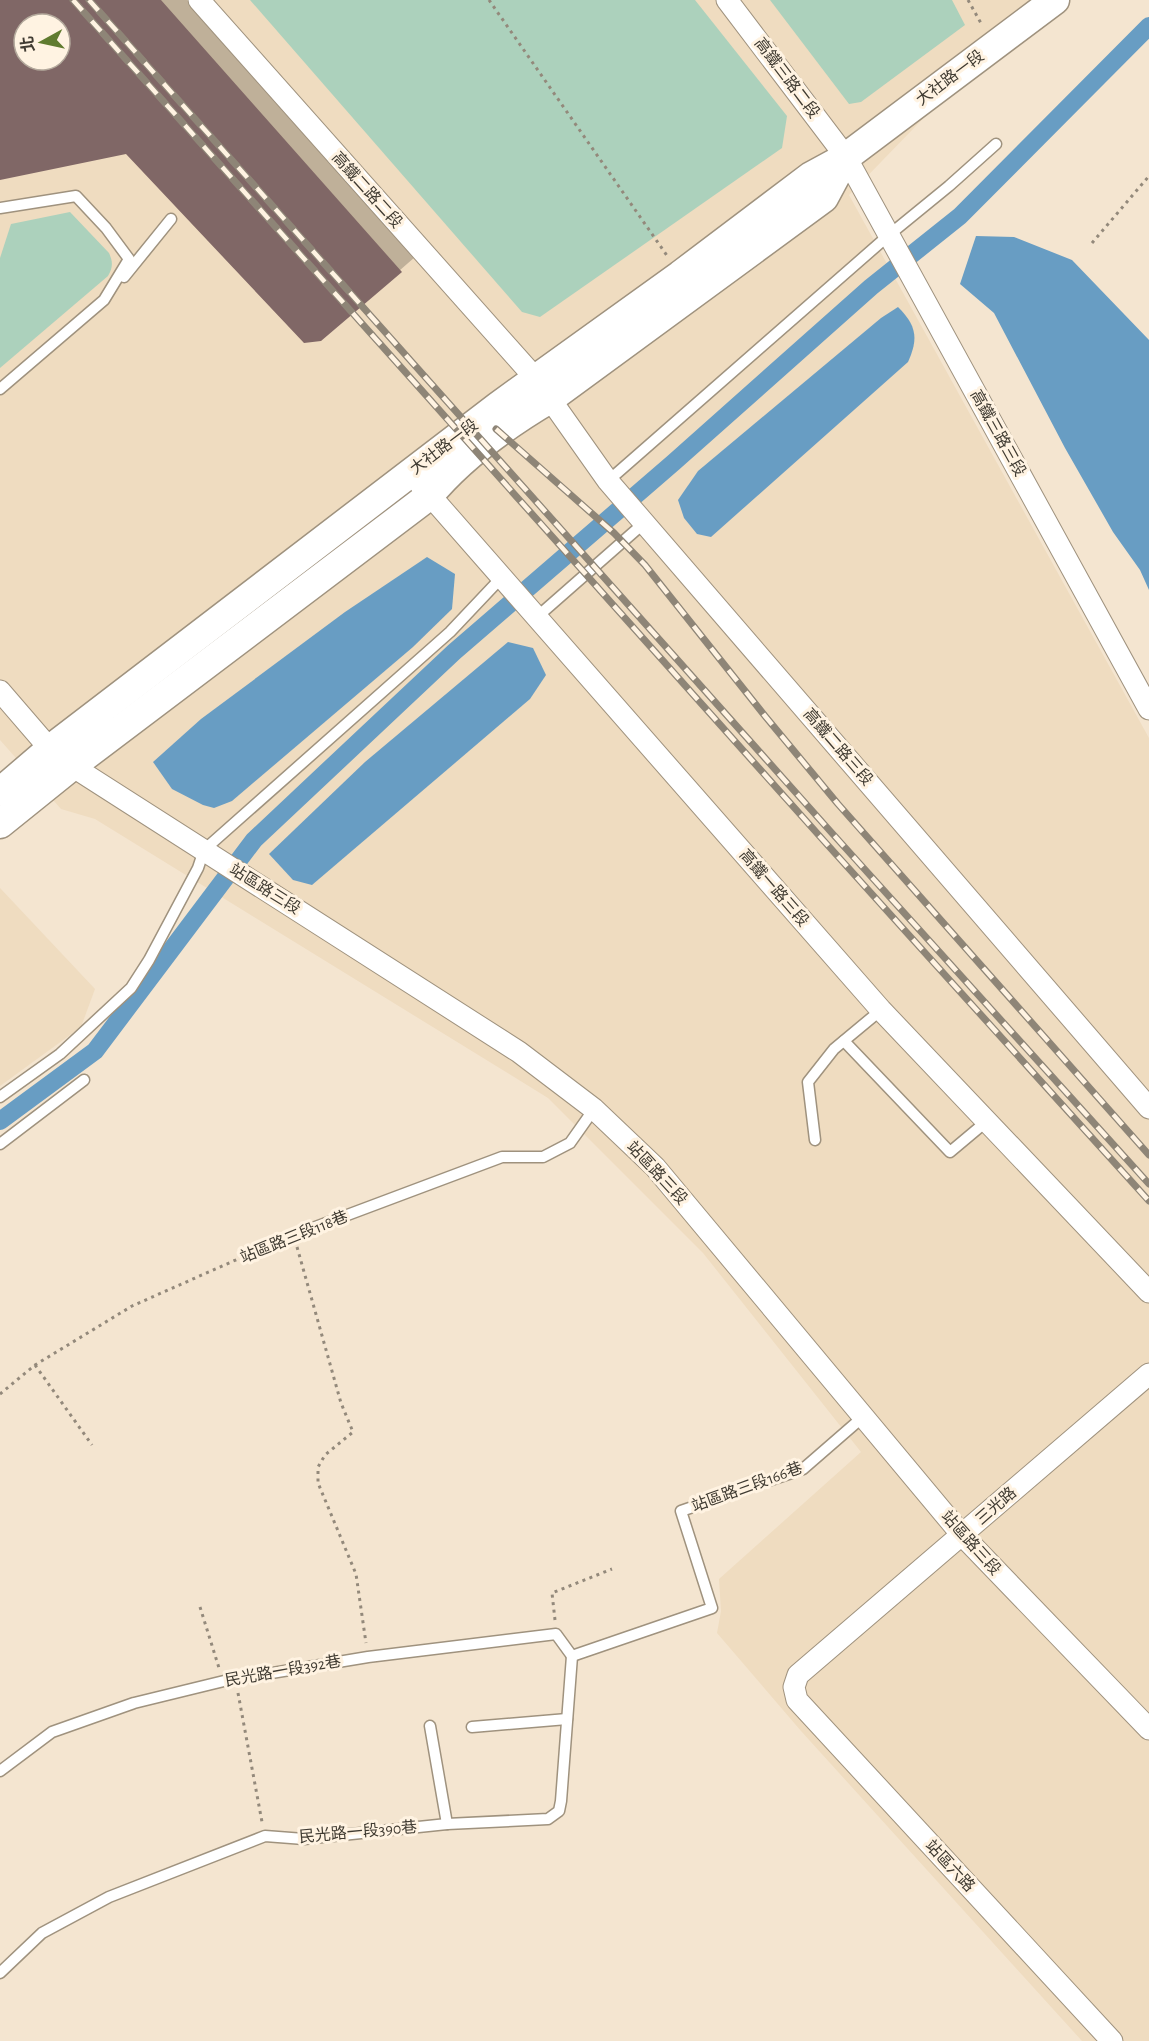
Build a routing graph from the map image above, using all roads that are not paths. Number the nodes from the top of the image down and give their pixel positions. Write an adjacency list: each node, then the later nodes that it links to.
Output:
1 (199, 0): 11 (street, 高鐵二路二段)
2 (728, 0): 5 (street, 高鐵三路二段)
3 (1055, 0): 5 (street, 大社路一段)
4 (996, 144): 8 (lane)
5 (846, 157): 8 (street, 高鐵三路三段); 11 (street, 大社路一段); 11 (street, 大社路一段)
6 (0, 208): 9 (lane)
7 (171, 219): 9 (lane)
8 (889, 235): 13 (lane); 19 (street, 高鐵三路三段)
9 (104, 300): 10 (lane)
10 (2, 384)
11 (543, 389): 12 (street, 大社路一段); 13 (street, 高鐵二路三段); 14 (street, 大社路一段)
12 (411, 472): 14 (street, 高鐵一路三段); 20 (street, 大社路一段)
13 (608, 481): 15 (street, 高鐵二路三段)
14 (429, 496): 16 (street, 高鐵一路三段); 21 (street, 大社路一段)
15 (645, 524): 17 (lane); 29 (street, 高鐵二路三段)
16 (502, 578): 17 (street, 高鐵一路三段); 24 (lane)
17 (537, 617): 25 (street, 高鐵一路三段)
18 (0, 691): 20 (street, 站區路三段)
19 (1149, 709)
20 (50, 749): 21 (street, 站區路三段); 22 (street, 大社路一段)
21 (72, 766): 23 (street, 大社路一段); 24 (street, 站區路三段)
22 (0, 792)
23 (0, 824)
24 (204, 850): 28 (lane); 30 (street, 站區路三段)
25 (881, 1010): 26 (lane); 31 (street, 高鐵一路三段)
26 (844, 1041): 31 (lane); 32 (lane)
27 (84, 1080): 33 (lane)
28 (0, 1097)
29 (1149, 1108)
30 (594, 1109): 34 (lane, 站區路三段118巷); 37 (street, 站區路三段)
31 (987, 1121): 35 (street, 高鐵一路三段)
32 (815, 1140)
33 (0, 1144)
34 (294, 1234)
35 (1149, 1292)
36 (1149, 1374): 38 (street, 三光路)
37 (864, 1416): 38 (street, 站區路三段); 39 (lane, 站區路三段166巷)
38 (962, 1535): 40 (street, 三光路); 44 (street, 站區路三段)
39 (572, 1656): 41 (lane, 民光路一段390巷); 45 (lane, 民光路一段392巷)
40 (794, 1687): 48 (street, 站區六路)
41 (567, 1719): 43 (lane); 46 (lane, 民光路一段390巷)
42 (430, 1726): 46 (lane)
43 (472, 1727)
44 (1149, 1729)
45 (0, 1771)
46 (447, 1824): 47 (lane, 民光路一段390巷)
47 (0, 1973)
48 (1112, 2041)

